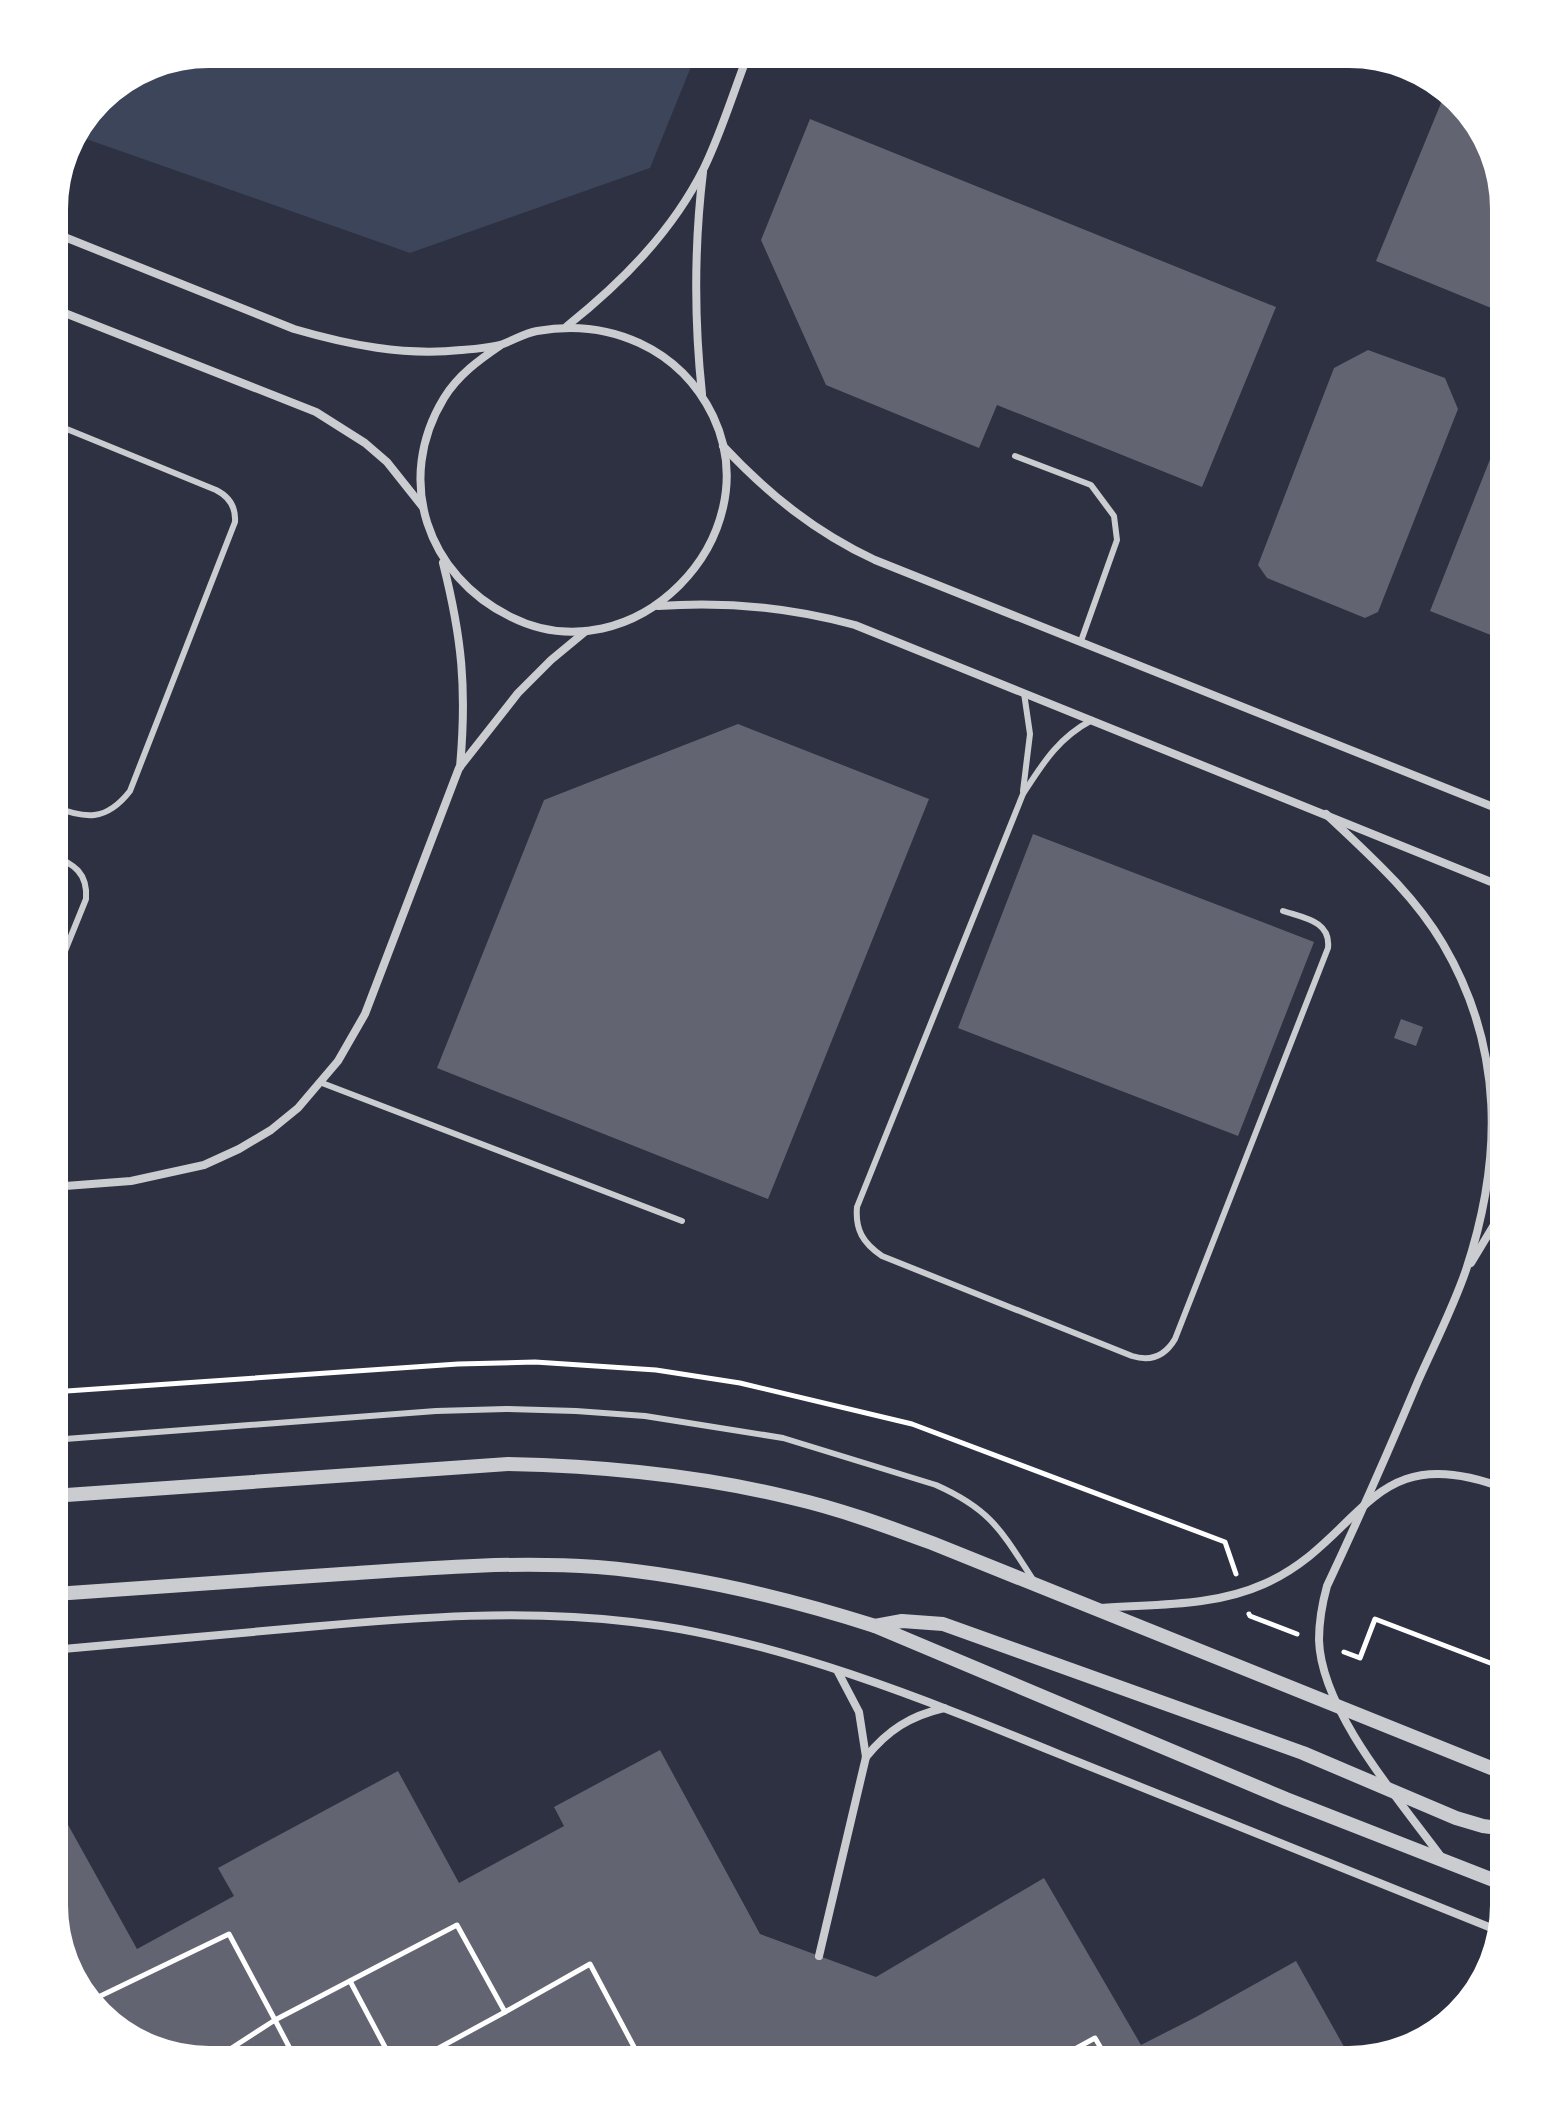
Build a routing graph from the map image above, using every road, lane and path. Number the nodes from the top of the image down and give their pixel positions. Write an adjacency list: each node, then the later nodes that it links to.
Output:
1 (744, 66): 2 (street)
2 (704, 167): 5 (street); 7 (street)
3 (66, 238): 6 (street)
4 (66, 314): 11 (street)
5 (566, 326): 6 (street); 7 (street)
6 (501, 345): 11 (street)
7 (702, 395): 9 (street)
8 (66, 429): 21 (lane)
9 (723, 445): 13 (street); 15 (street)
10 (1015, 456): 15 (lane)
11 (423, 507): 12 (street)
12 (442, 559): 14 (street); 18 (street)
13 (658, 606): 14 (street); 16 (street)
14 (587, 630): 18 (street)
15 (1081, 641): 20 (street)
16 (1024, 693): 17 (street); 19 (lane)
17 (1092, 720): 19 (lane); 22 (street)
18 (459, 768): 27 (street)
19 (1023, 794): 25 (lane)
20 (1492, 806)
21 (66, 812)
22 (1326, 814): 24 (street); 28 (street)
23 (66, 860): 26 (lane)
24 (1492, 882)
25 (1283, 911)
26 (66, 948)
27 (322, 1083): 30 (street); 31 (lane)
28 (1492, 1113)
29 (1492, 1140): 33 (street)
30 (66, 1186)
31 (682, 1221)
32 (1492, 1228): 33 (street)
33 (1466, 1271): 37 (street)
34 (66, 1439): 38 (lane)
35 (1492, 1484): 37 (street)
36 (66, 1495): 38 (street)
37 (1366, 1503): 40 (street); 44 (street)
38 (1036, 1583): 40 (street)
39 (66, 1593): 41 (street)
40 (1099, 1608): 44 (street)
41 (875, 1626): 48 (street); 50 (street)
42 (66, 1649): 43 (street)
43 (838, 1672): 45 (street); 46 (street)
44 (1338, 1707): 47 (street); 48 (street)
45 (945, 1708): 46 (street); 52 (street)
46 (866, 1757): 53 (street)
47 (1492, 1768)
48 (1394, 1792): 49 (street); 50 (street)
49 (1492, 1827)
50 (1443, 1861): 51 (street)
51 (1492, 1880)
52 (1490, 1927)
53 (819, 1956)
54 (350, 1981): 56 (path); 57 (path); 60 (path)
55 (99, 1997): 57 (path)
56 (505, 2012): 61 (path); 62 (path)
57 (275, 2020): 58 (path); 59 (path)
58 (232, 2048)
59 (290, 2048)
60 (386, 2048)
61 (439, 2048)
62 (635, 2048)
63 (1077, 2048): 64 (path)
64 (1101, 2048)

